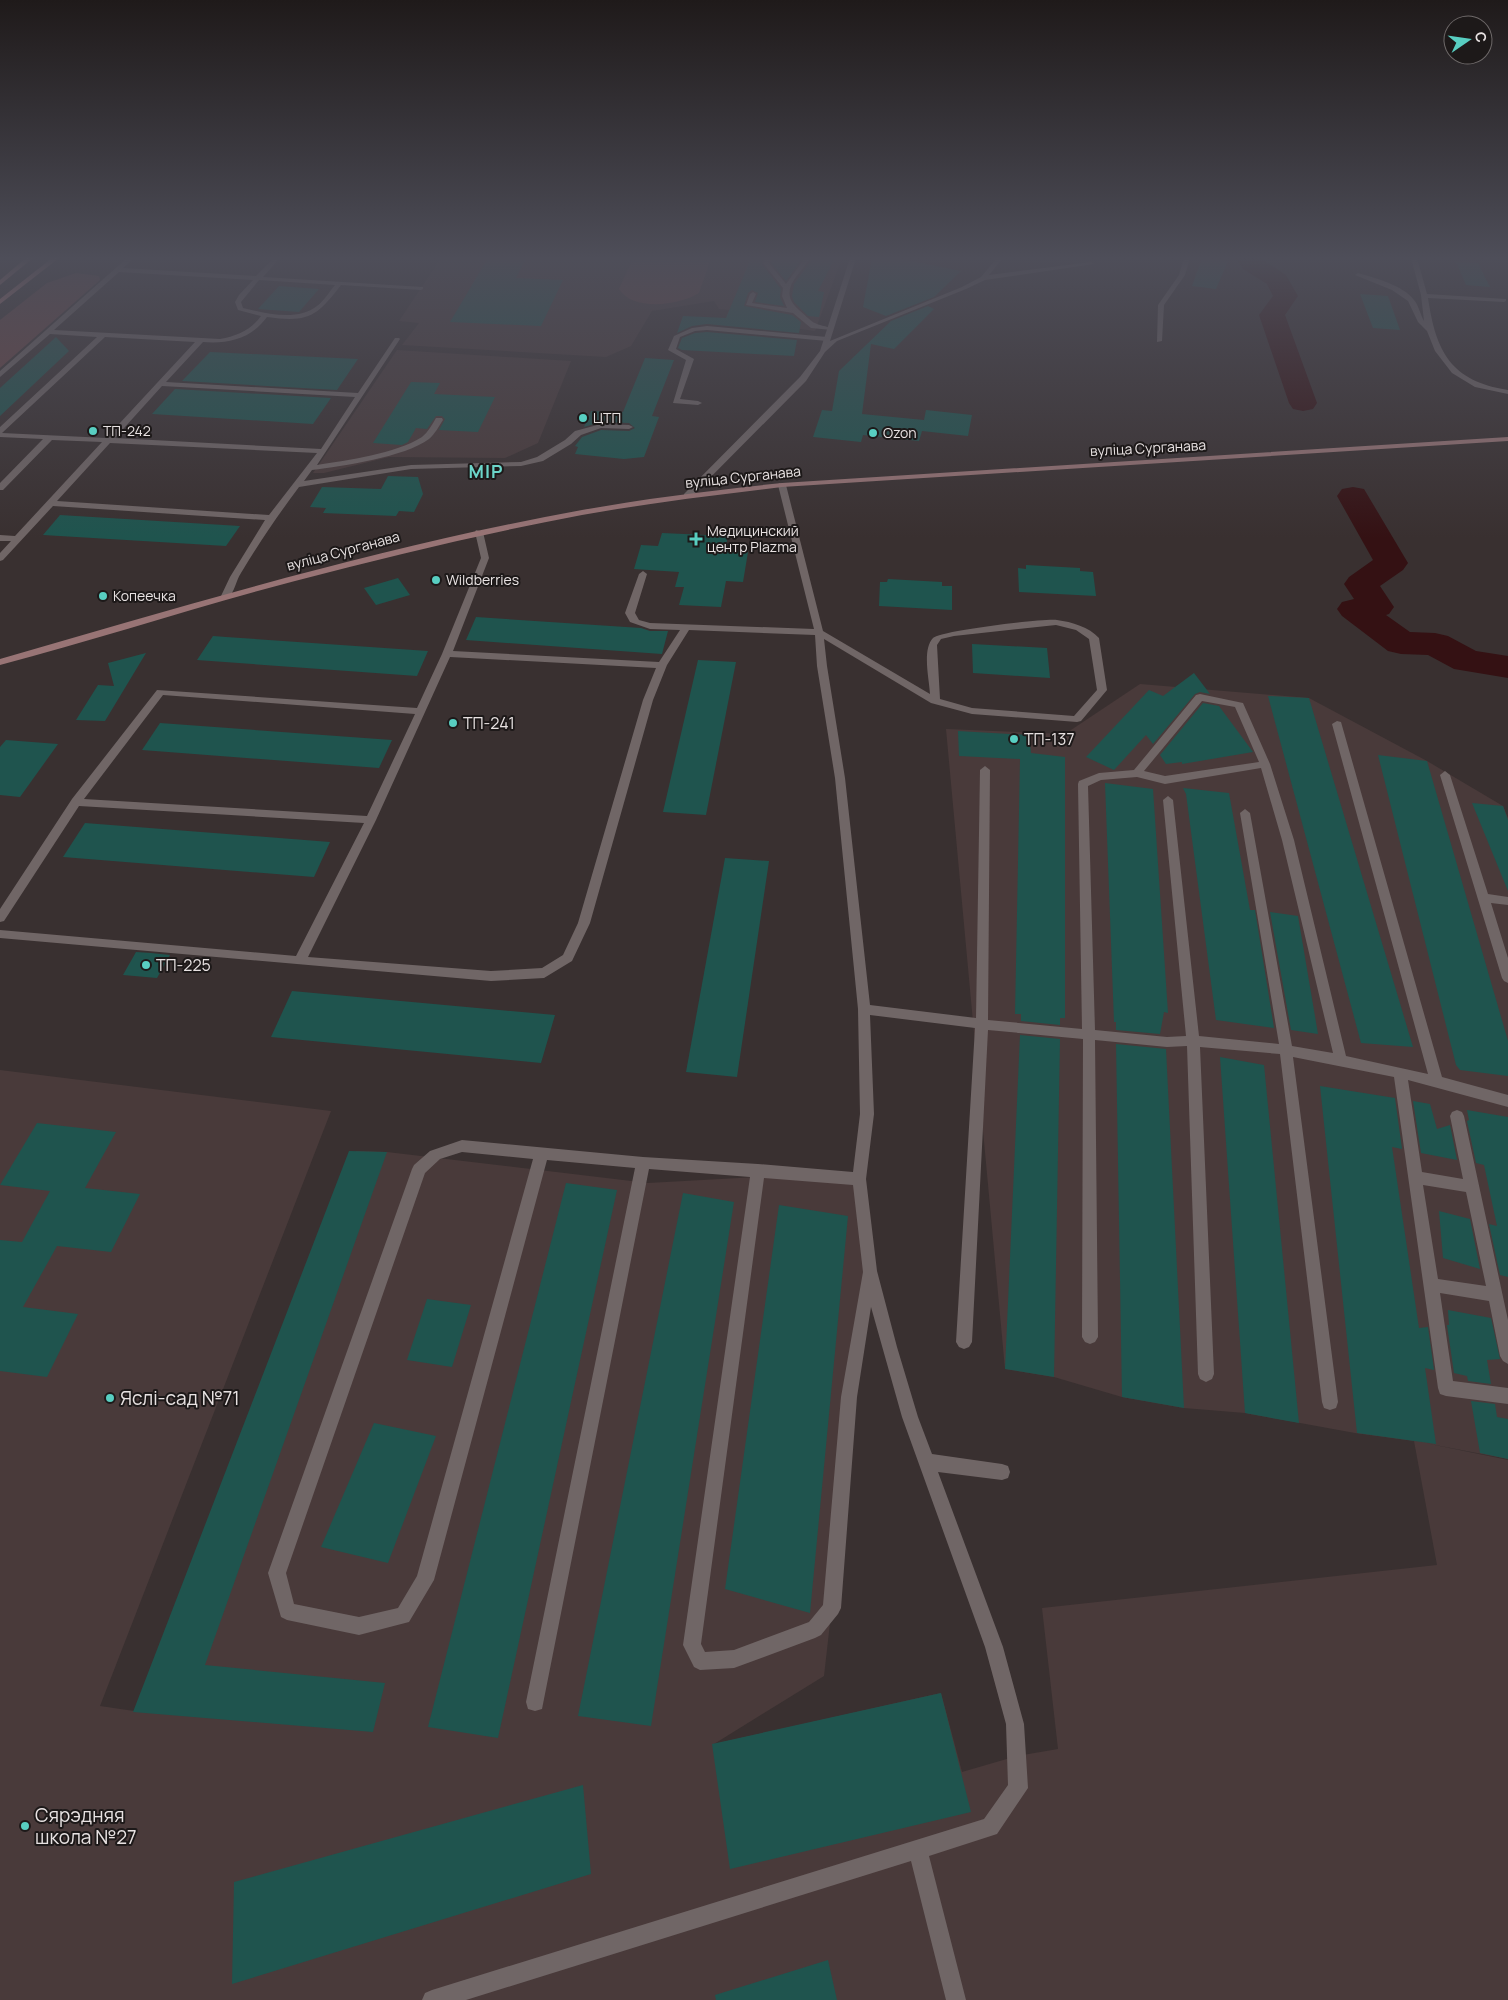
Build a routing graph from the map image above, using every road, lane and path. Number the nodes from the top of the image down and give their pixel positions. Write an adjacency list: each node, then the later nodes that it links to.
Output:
1 (26, 351): 8 (street)
2 (85, 351): 15 (street)
3 (190, 351): 9 (street)
4 (389, 351): 11 (street)
5 (675, 351): 12 (street)
6 (823, 351): 25 (street)
7 (1438, 351): 10 (street)
8 (0, 375)
9 (160, 384): 11 (street); 19 (street)
10 (1508, 392)
11 (360, 395): 20 (street)
12 (698, 403)
13 (439, 420): 21 (street)
14 (629, 427): 22 (street)
15 (0, 431)
16 (0, 435): 17 (street)
17 (49, 438): 19 (street); 24 (street)
18 (1508, 439): 23 (main road, вуліца Сурганава)
19 (107, 441): 20 (street); 26 (street)
20 (323, 451): 21 (street)
21 (309, 468): 22 (street)
22 (296, 484): 27 (street)
23 (782, 485): 25 (main road, вуліца Сурганава); 35 (street)
24 (0, 488)
25 (687, 496): 28 (main road, вуліца Сурганава)
26 (51, 503): 27 (street); 30 (street)
27 (271, 518): 33 (street)
28 (479, 532): 33 (main road, вуліца Сурганава); 36 (street)
29 (0, 538): 30 (street)
30 (17, 539): 31 (street)
31 (0, 558)
32 (642, 574): 34 (street)
33 (226, 596): 37 (main road, вуліца Сурганава)
34 (686, 627): 35 (street); 38 (street)
35 (819, 632): 39 (street); 56 (street)
36 (447, 654): 38 (street); 40 (street)
37 (0, 662)
38 (662, 665): 54 (street)
39 (935, 701): 39 (street)
40 (421, 711): 47 (street); 49 (street)
41 (1337, 724): 63 (street)
42 (1266, 764): 44 (street); 44 (street); 61 (street)
43 (985, 770): 57 (street)
44 (1136, 773): 58 (street)
45 (1445, 775): 50 (street)
46 (1168, 800): 59 (street)
47 (76, 802): 49 (street); 52 (street)
48 (1245, 813): 60 (street)
49 (371, 820): 54 (street)
50 (1484, 898): 51 (street); 55 (street)
51 (1508, 901)
52 (0, 918)
53 (0, 934): 54 (street)
54 (300, 961)
55 (1508, 978)
56 (864, 1009): 57 (street); 70 (street)
57 (982, 1024): 58 (street); 76 (street)
58 (1089, 1034): 59 (street); 75 (street)
59 (1193, 1040): 60 (street); 78 (street)
60 (1286, 1048): 61 (street); 80 (street)
61 (1341, 1060): 62 (street)
62 (1400, 1072): 63 (street); 69 (street)
63 (1436, 1080): 64 (street)
64 (1508, 1101)
65 (1457, 1116): 71 (street)
66 (542, 1152): 66 (street); 67 (street)
67 (643, 1163): 68 (street); 83 (street)
68 (758, 1170): 70 (street); 72 (street)
69 (1415, 1177): 71 (street); 73 (street)
70 (859, 1179): 72 (street)
71 (1472, 1187): 74 (street)
72 (870, 1271): 81 (street)
73 (1431, 1285): 74 (street); 79 (street)
74 (1495, 1295): 77 (street)
75 (1090, 1337)
76 (964, 1342)
77 (1508, 1356)
78 (1206, 1374)
79 (1508, 1396)
80 (1330, 1402)
81 (927, 1462): 82 (street); 84 (street)
82 (1002, 1472)
83 (535, 1702)
84 (918, 1851): 85 (street); 86 (street)
85 (432, 2000)
86 (956, 2000)

